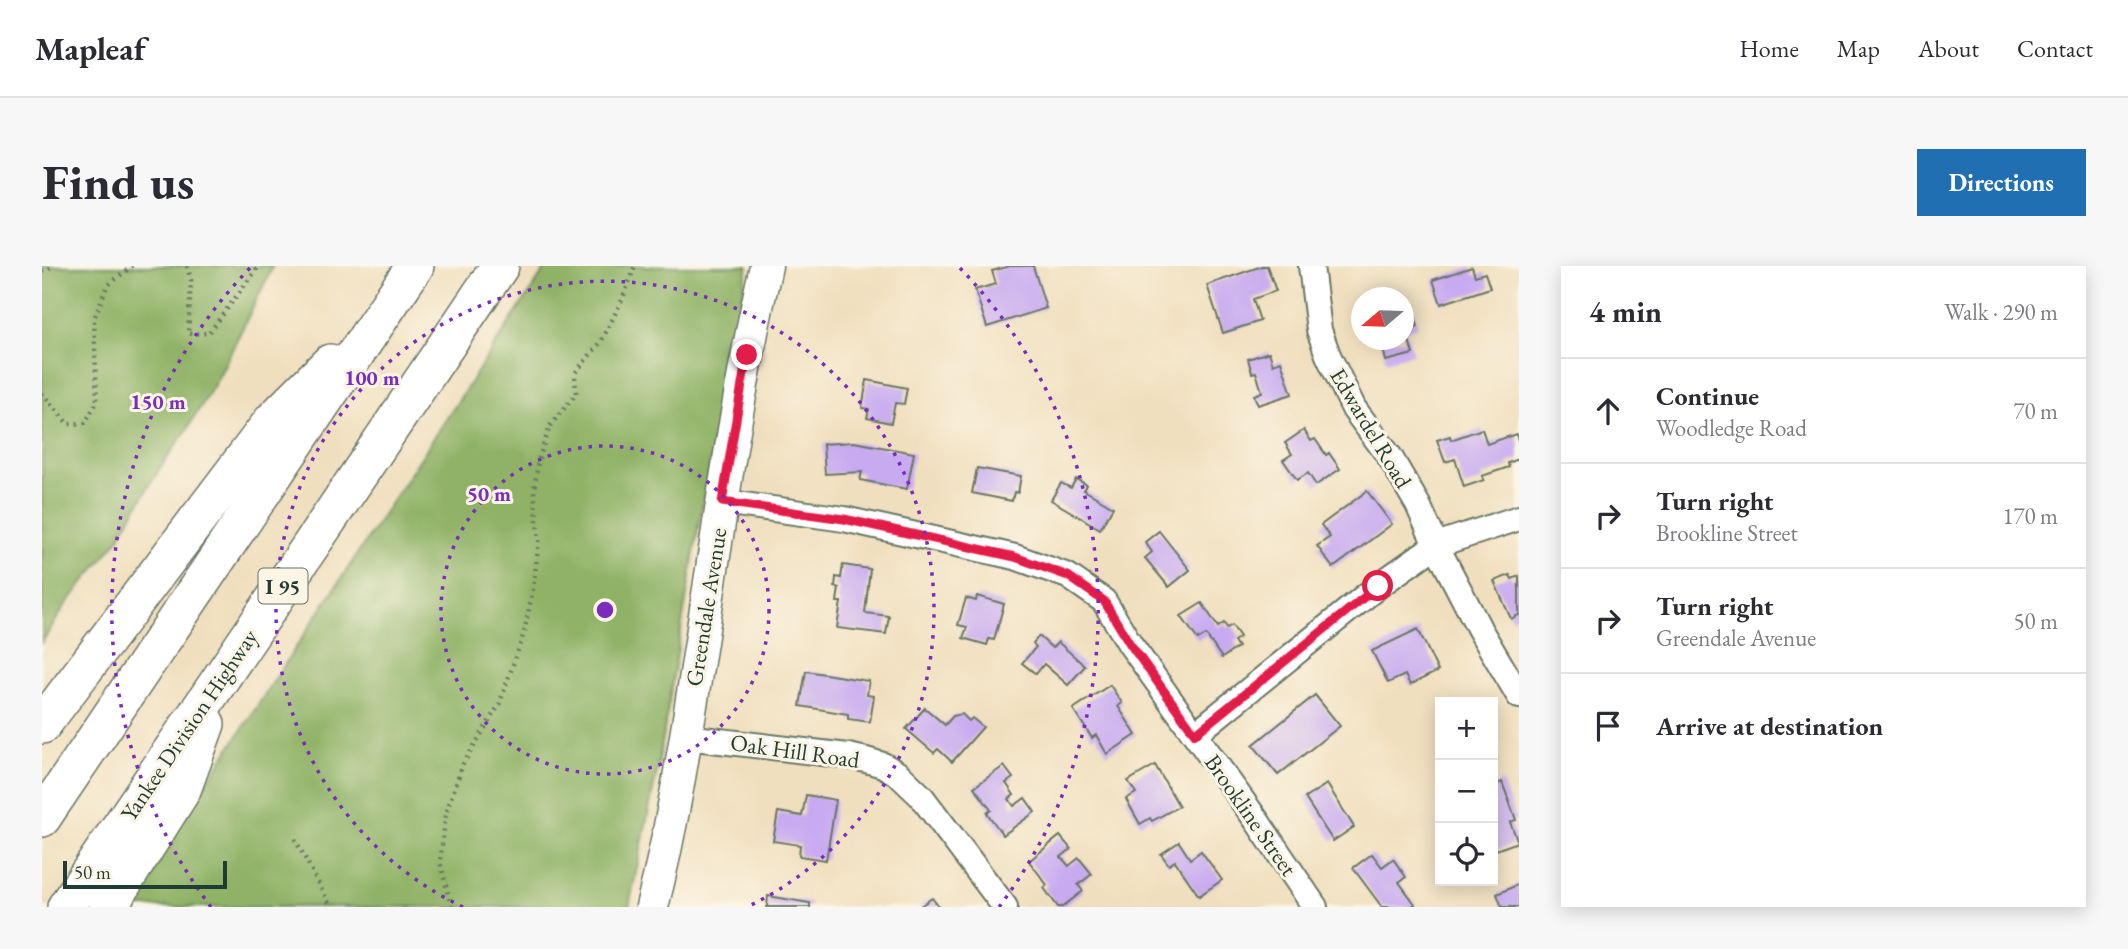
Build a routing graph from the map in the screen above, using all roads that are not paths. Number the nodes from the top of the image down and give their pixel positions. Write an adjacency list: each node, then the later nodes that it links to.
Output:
1 (415, 266): 5 (highway)
2 (500, 266): 9 (highway, Yankee Division Highway / I 95)
3 (766, 266): 6 (main road, Greendale Avenue)
4 (1317, 268): 8 (street, Edwardel Road)
5 (392, 300): 11 (highway); 14 (highway)
6 (722, 502): 12 (street, Brookline Street); 13 (main road, Greendale Avenue)
7 (1519, 517): 8 (street)
8 (1436, 545): 10 (street, Edwardel Road); 12 (street)
9 (226, 670): 15 (highway, Yankee Division Highway / I 95); 16 (highway)
10 (1519, 696)
11 (42, 724)
12 (1195, 734): 19 (street, Brookline Street)
13 (686, 737): 17 (main road, Greendale Avenue); 18 (street, Oak Hill Road)
14 (42, 818)
15 (66, 907)
16 (108, 907)
17 (652, 907)
18 (1005, 907)
19 (1315, 907)

